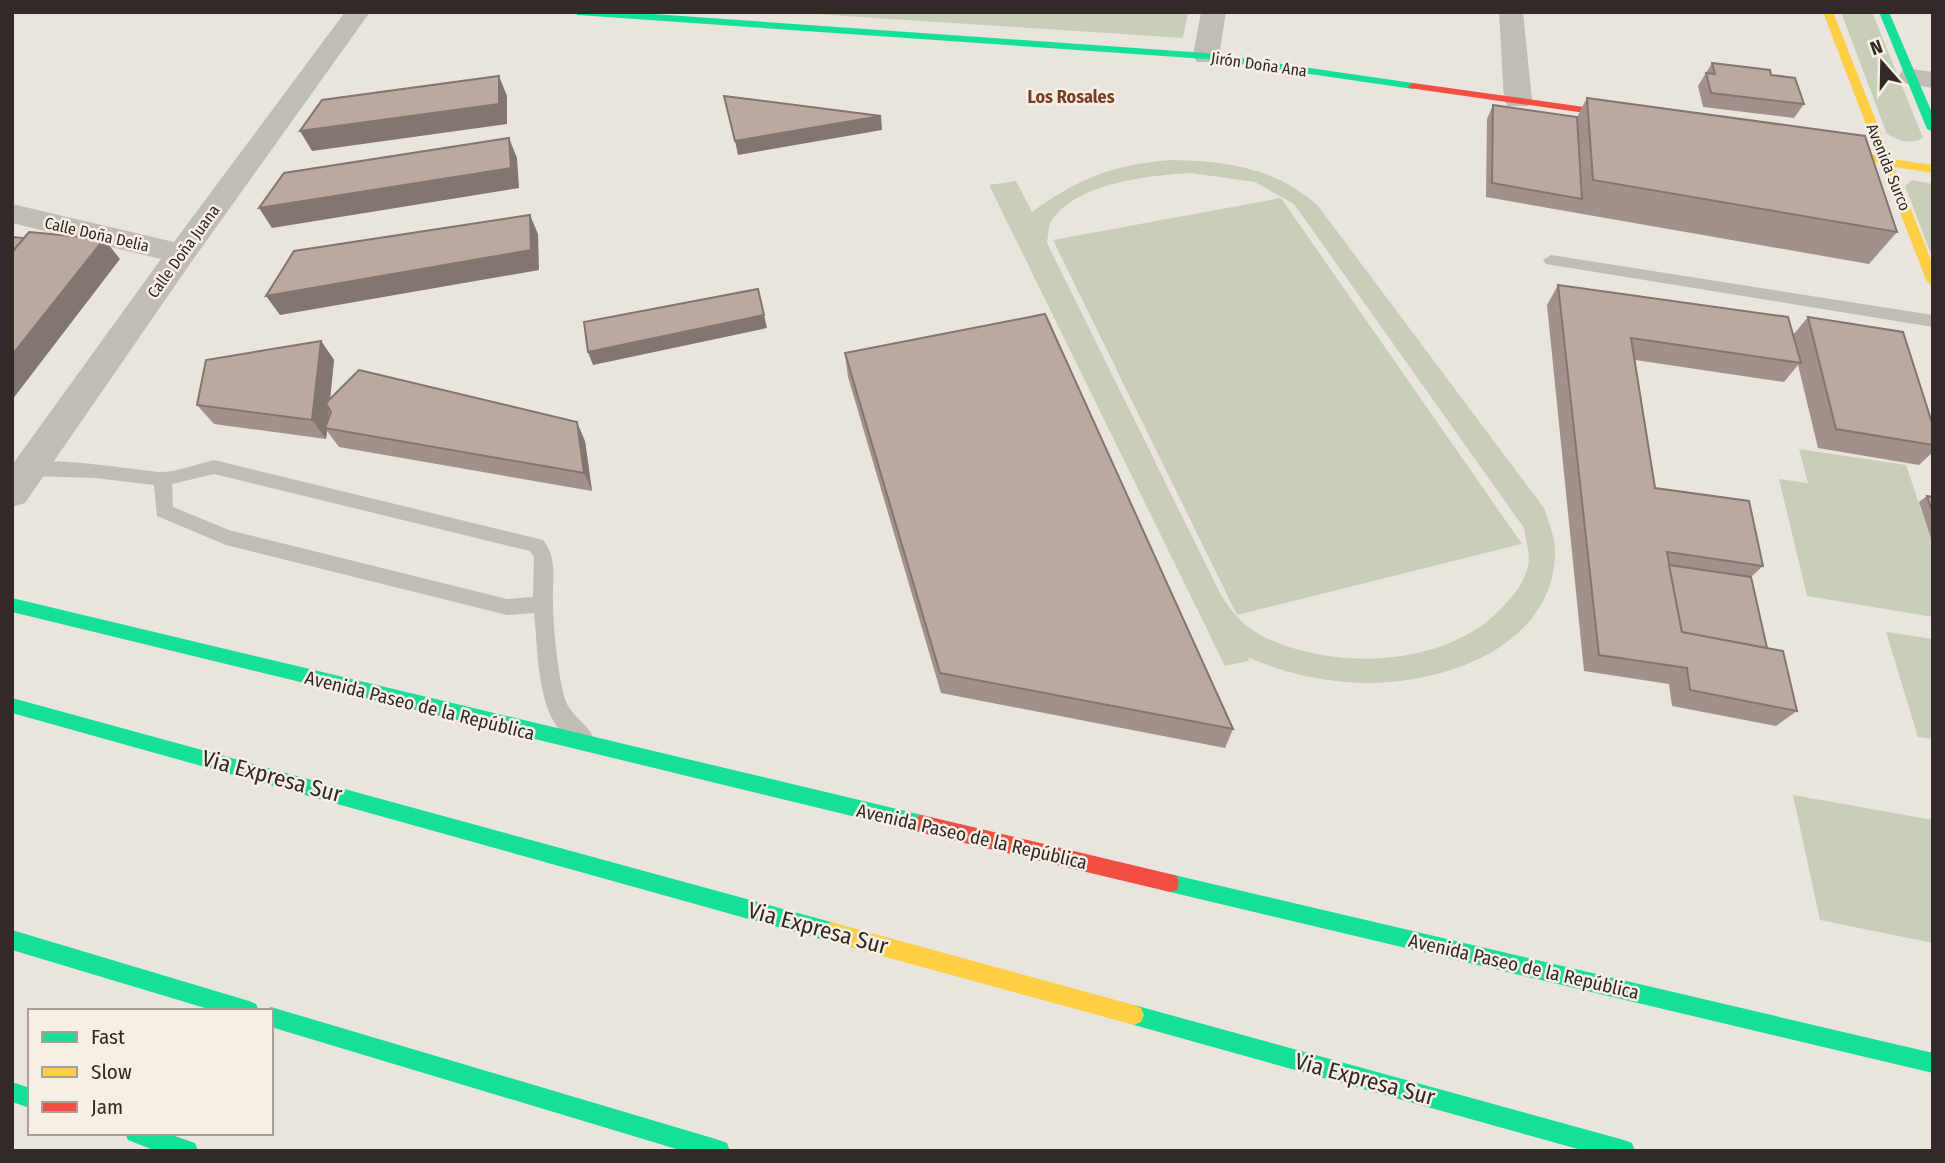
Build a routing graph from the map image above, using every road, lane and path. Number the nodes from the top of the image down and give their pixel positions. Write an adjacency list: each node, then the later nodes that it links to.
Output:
1 (358, 12): 17 (street, Calle Doña Juana)
2 (578, 12): 7 (main road, Jirón Doña Ana)
3 (1214, 12): 8 (street)
4 (1511, 12): 10 (street)
5 (1828, 12): 14 (main road, Avenida Surco)
6 (1884, 12): 9 (main road)
7 (666, 15): 8 (main road, Jirón Doña Ana)
8 (1206, 56): 10 (main road, Jirón Doña Ana)
9 (1922, 78): 12 (main road)
10 (1518, 100): 11 (main road, Jirón Doña Ana)
11 (1653, 120)
12 (1933, 129)
13 (1801, 141): 14 (main road)
14 (1887, 162): 15 (main road); 19 (main road, Avenida Surco)
15 (1933, 169)
16 (12, 213): 17 (street, Calle Doña Delia)
17 (181, 254): 22 (street, Calle Doña Juana)
18 (1551, 260): 20 (lane)
19 (1933, 282)
20 (1933, 321)
21 (163, 479): 22 (lane); 23 (lane); 23 (lane)
22 (21, 481)
23 (542, 604): 26 (lane)
24 (12, 605): 26 (main road, Avenida Paseo de la República)
25 (12, 705): 34 (main road, Via Expresa Sur)
26 (594, 747): 30 (main road, Avenida Paseo de la República)
27 (12, 940): 28 (main road)
28 (242, 1009)
29 (273, 1018): 33 (main road)
30 (1933, 1063)
31 (141, 1135): 32 (main road)
32 (187, 1151)
33 (719, 1151)
34 (1624, 1151)

